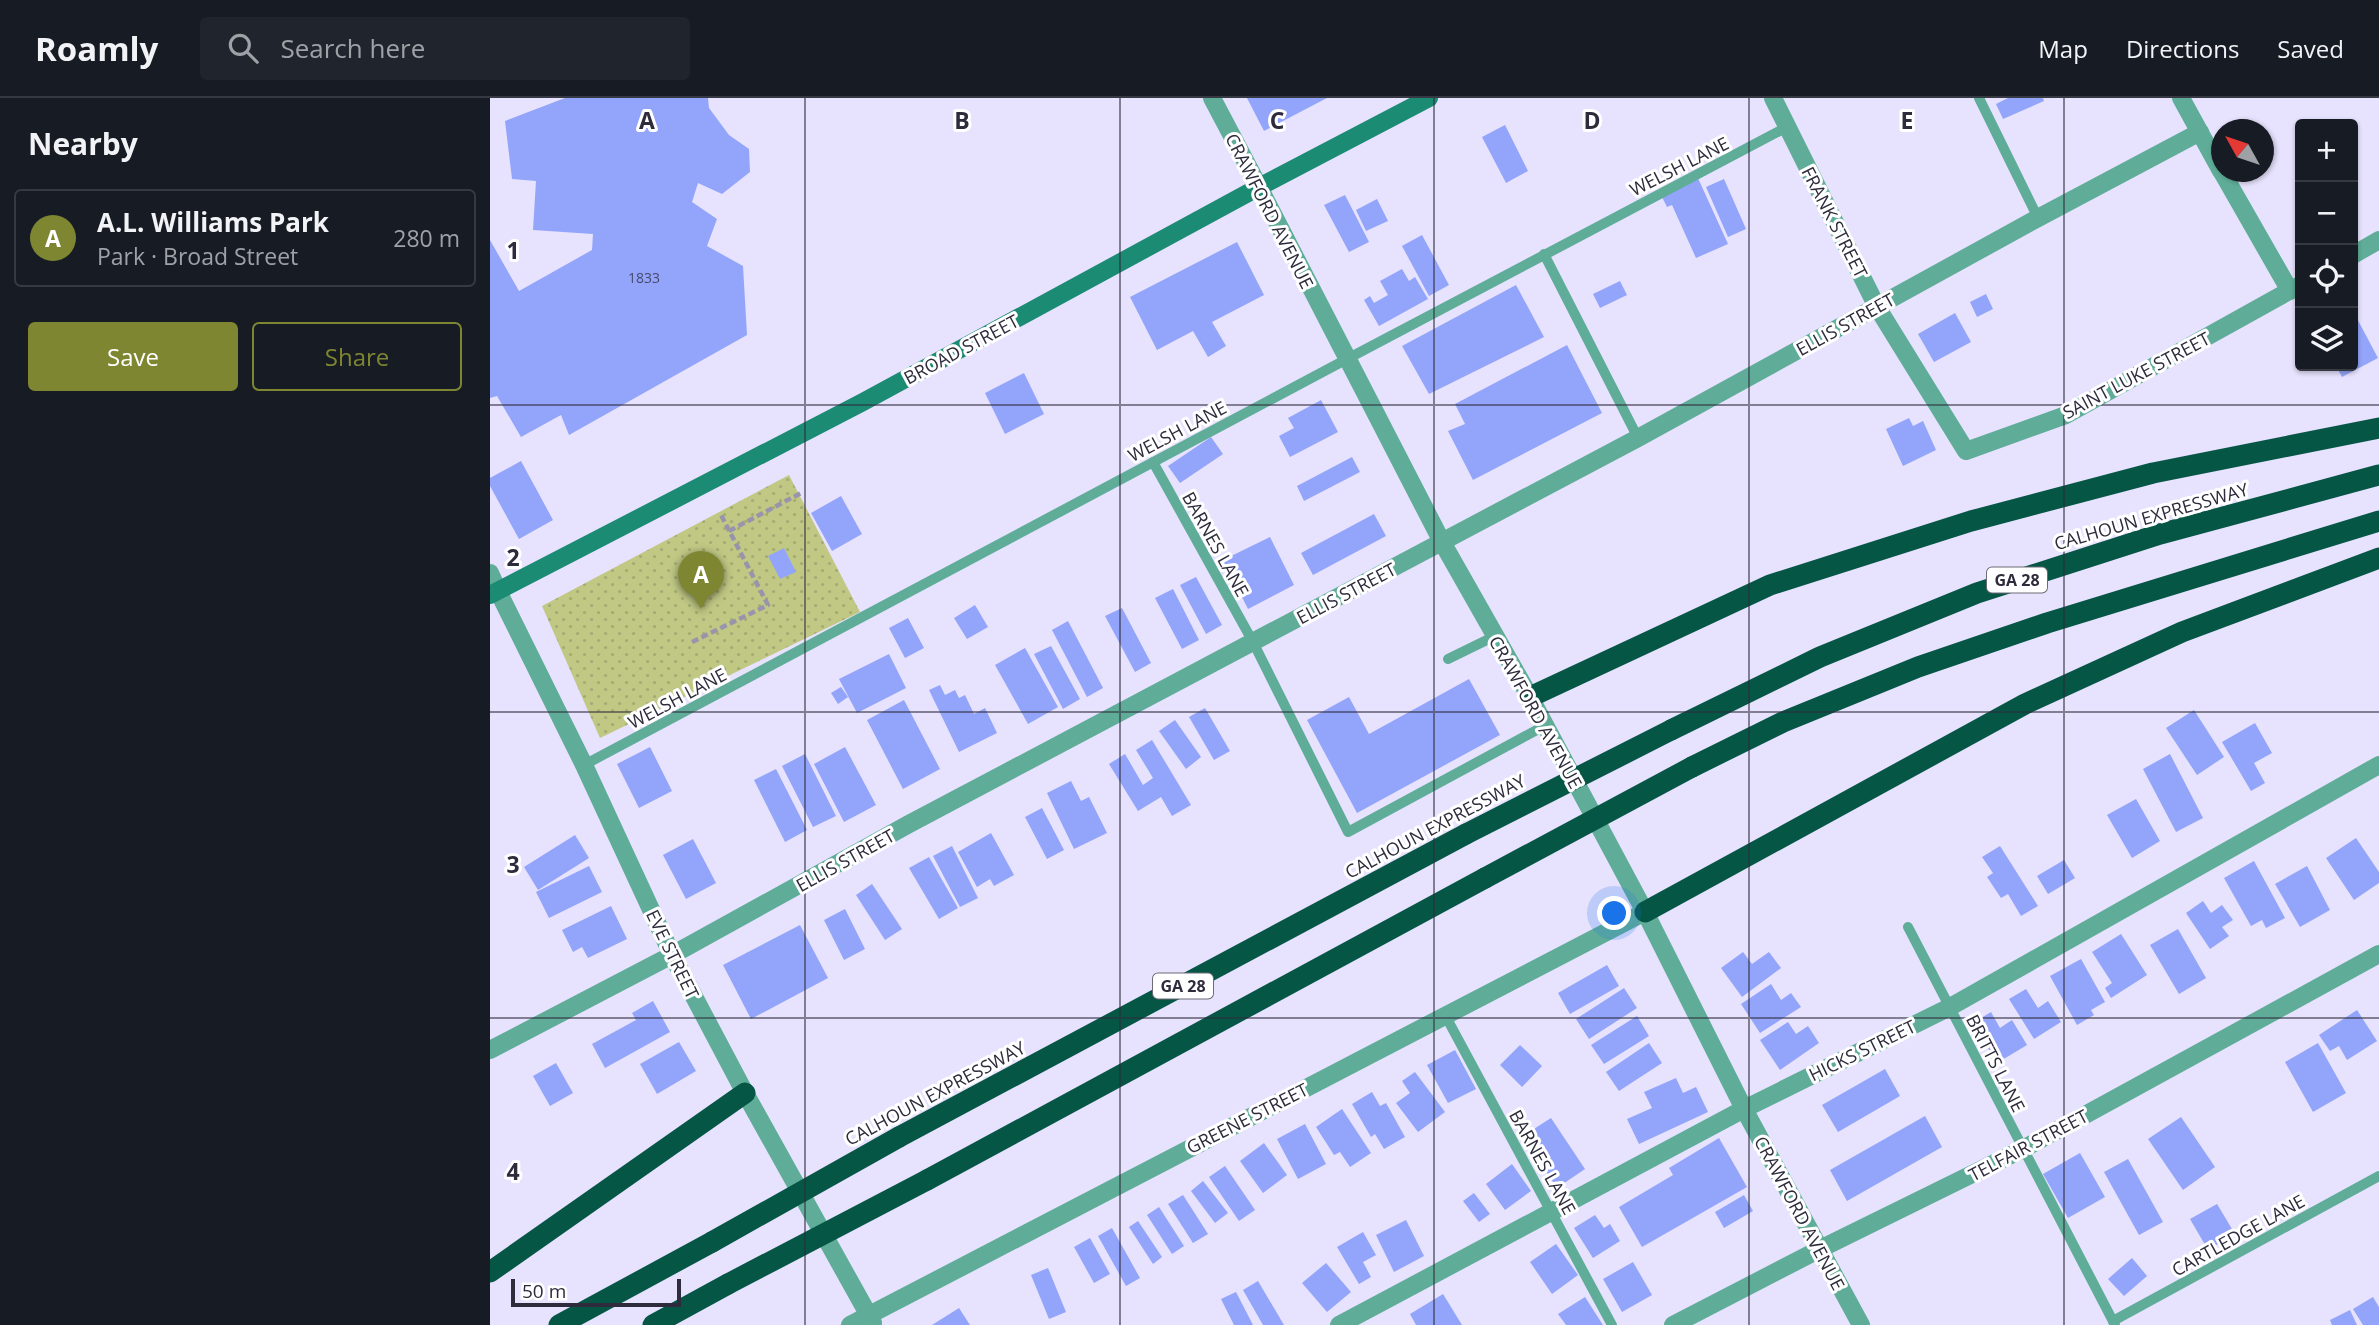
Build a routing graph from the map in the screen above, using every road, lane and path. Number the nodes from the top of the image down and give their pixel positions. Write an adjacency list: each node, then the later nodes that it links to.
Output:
1 (1212, 98): 10 (street, CRAWFORD AVENUE)
2 (1429, 98): 10 (main road, BROAD STREET)
3 (1773, 98): 6 (street, FRANK STREET)
4 (1979, 98): 11 (lane)
5 (2181, 98): 7 (street)
6 (1787, 127): 14 (lane, WELSH LANE); 16 (street, FRANK STREET)
7 (2200, 132): 8 (street); 11 (street, ELLIS STREET)
8 (2211, 152)
9 (2229, 182): 15 (street)
10 (1259, 187): 17 (street, CRAWFORD AVENUE); 30 (main road, BROAD STREET)
11 (2038, 218): 16 (street, ELLIS STREET)
12 (2379, 240): 13 (street)
13 (2358, 252)
14 (1544, 254): 17 (lane, WELSH LANE); 19 (lane)
15 (2295, 288): 20 (street, SAINT LUKE STREET)
16 (1877, 307): 19 (street, ELLIS STREET); 20 (street, FRANK STREET)
17 (1347, 359): 21 (lane, WELSH LANE); 27 (street, CRAWFORD AVENUE)
18 (2379, 428): 35 (highway)
19 (1639, 438): 27 (street, ELLIS STREET)
20 (1966, 451)
21 (1153, 462): 33 (lane, BARNES LANE); 37 (lane, WELSH LANE)
22 (2379, 475): 55 (highway, CALHOUN EXPRESSWAY / GA 28, bridge)
23 (802, 493): 26 (path)
24 (721, 515): 26 (path)
25 (2379, 521): 56 (highway, GA 28, bridge)
26 (729, 531): 32 (path)
27 (1442, 542): 31 (street, CRAWFORD AVENUE); 33 (street, ELLIS STREET)
28 (2379, 558): 39 (highway)
29 (490, 573): 30 (street, EVE STREET)
30 (494, 593): 37 (street, EVE STREET)
31 (1495, 636): 34 (lane); 35 (street, CRAWFORD AVENUE)
32 (692, 642)
33 (1253, 642): 36 (lane, BARNES LANE); 42 (street, ELLIS STREET)
34 (1448, 659)
35 (1530, 697): 36 (street, CRAWFORD AVENUE)
36 (1544, 726): 39 (street, CRAWFORD AVENUE)
37 (584, 765): 42 (street, EVE STREET)
38 (2379, 765): 43 (street, HICKS STREET)
39 (1646, 912): 44 (street, GREENE STREET); 47 (street, CRAWFORD AVENUE)
40 (1908, 927): 43 (lane, BRITTS LANE)
41 (2379, 954): 48 (street, TELFAIR STREET)
42 (672, 955): 45 (street, ELLIS STREET); 46 (street, EVE STREET)
43 (1950, 1007): 47 (street, HICKS STREET); 48 (lane, BRITTS LANE)
44 (1445, 1015): 50 (lane, BARNES LANE); 53 (street, GREENE STREET)
45 (490, 1050)
46 (745, 1093): 52 (highway); 53 (street, EVE STREET)
47 (1744, 1109): 50 (street, HICKS STREET); 51 (street, CRAWFORD AVENUE)
48 (2023, 1149): 51 (street, TELFAIR STREET); 54 (lane, BRITTS LANE)
49 (2379, 1176): 54 (lane, CARTLEDGE LANE)
50 (1553, 1212): 58 (street, HICKS STREET); 59 (lane, BARNES LANE)
51 (1820, 1249): 60 (street, TELFAIR STREET); 61 (street, CRAWFORD AVENUE)
52 (490, 1272)
53 (871, 1320): 57 (street, GREENE STREET)
54 (2114, 1323)
55 (559, 1325)
56 (653, 1325)
57 (850, 1325)
58 (1339, 1325)
59 (1612, 1325)
60 (1673, 1325)
61 (1861, 1325)

